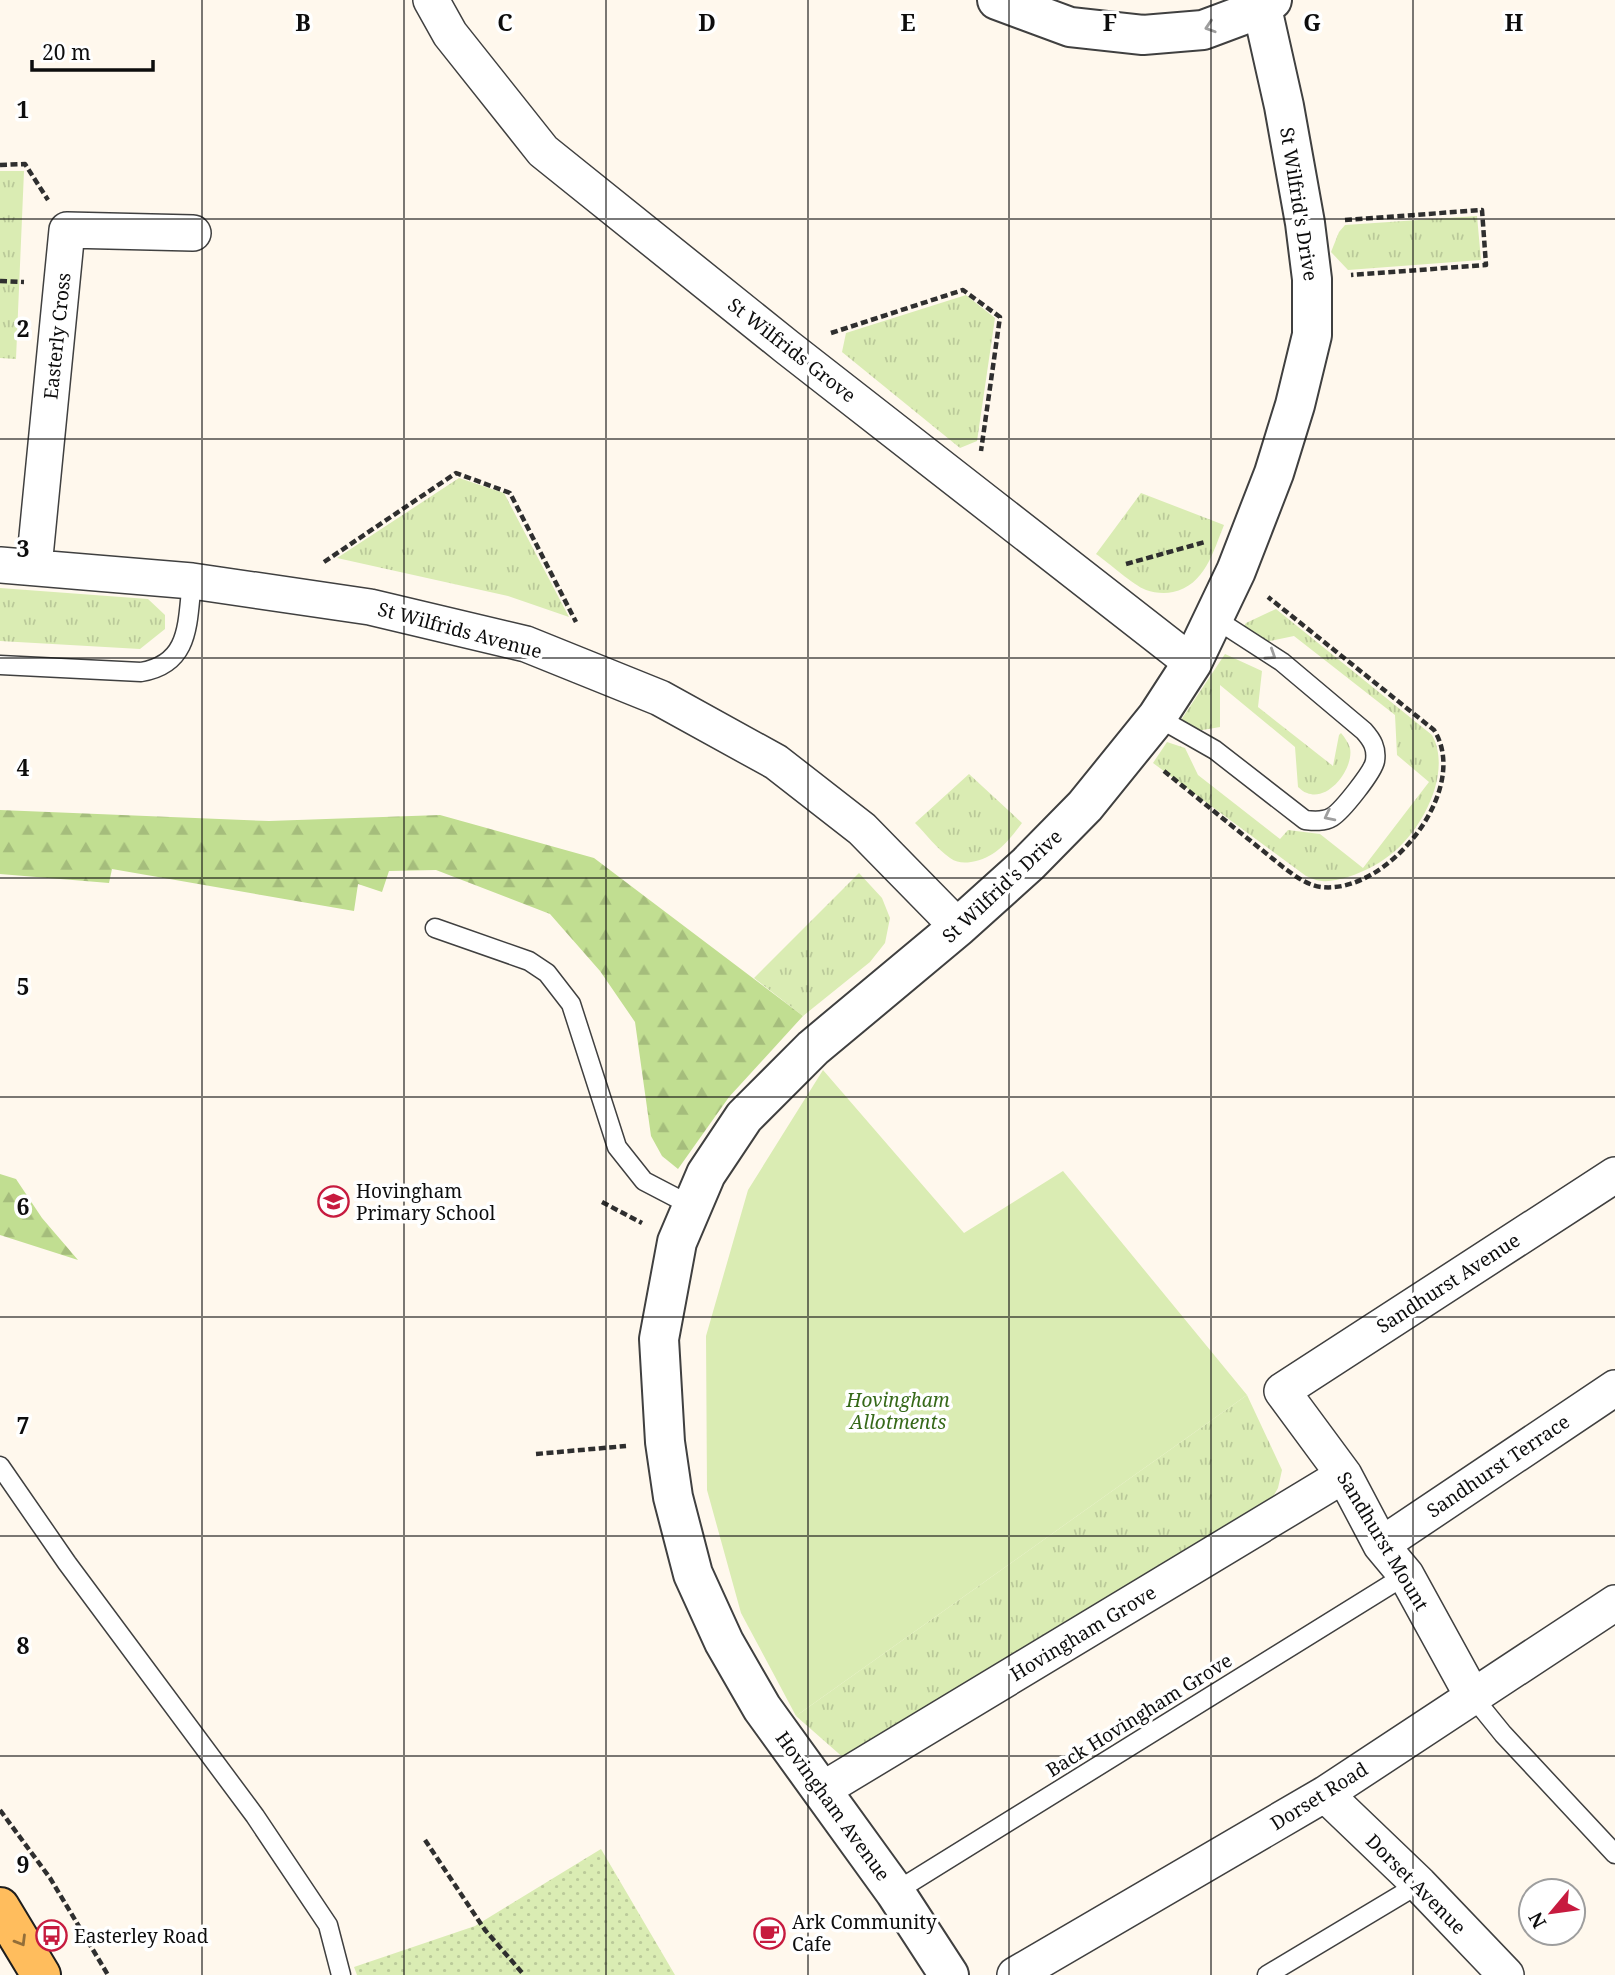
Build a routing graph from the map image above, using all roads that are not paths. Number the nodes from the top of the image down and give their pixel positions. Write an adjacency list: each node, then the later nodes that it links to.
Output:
1 (431, 0): 8 (street, St Wilfrids Grove)
2 (997, 0): 3 (street, one-way to 2)
3 (1267, 4): 7 (street, St Wilfrid's Drive)
4 (193, 233): 5 (street, Easterly Cross)
5 (17, 566): 6 (street, St Wilfrids Avenue)
6 (192, 581): 9 (lane); 12 (street, St Wilfrids Avenue)
7 (1214, 618): 8 (street, St Wilfrid's Drive); 10 (lane, one-way to 10)
8 (1192, 663): 10 (street, St Wilfrid's Drive)
9 (0, 665)
10 (1157, 717): 12 (street, St Wilfrid's Drive)
11 (435, 928): 14 (lane)
12 (958, 928): 14 (street, St Wilfrid's Drive)
13 (1615, 1175): 16 (street, Sandhurst Avenue)
14 (692, 1206): 23 (street, St Wilfrid's Drive)
15 (1615, 1388): 19 (street, Sandhurst Terrace)
16 (1282, 1391): 18 (street, Sandhurst Mount)
17 (0, 1466): 31 (lane)
18 (1344, 1475): 19 (street, Sandhurst Mount); 24 (street, Hovingham Grove)
19 (1381, 1545): 20 (street, Sandhurst Mount)
20 (1406, 1575): 22 (street, Sandhurst Mount); 28 (lane, Back Hovingham Grove)
21 (1610, 1615): 22 (street, Dorset Road)
22 (1473, 1697): 25 (street, Dorset Road); 26 (lane)
23 (762, 1708): 24 (street, Hovingham Avenue)
24 (822, 1790): 28 (street, Hovingham Avenue)
25 (1325, 1794): 27 (street, Dorset Avenue); 33 (street, Dorset Road)
26 (1615, 1854)
27 (1419, 1884): 34 (lane); 35 (street, Dorset Avenue)
28 (895, 1892): 32 (street, Hovingham Avenue)
29 (0, 1907): 30 (main road, one-way to 30)
30 (41, 1975)
31 (341, 1975)
32 (949, 1975)
33 (1015, 1975)
34 (1267, 1975)
35 (1506, 1975)

